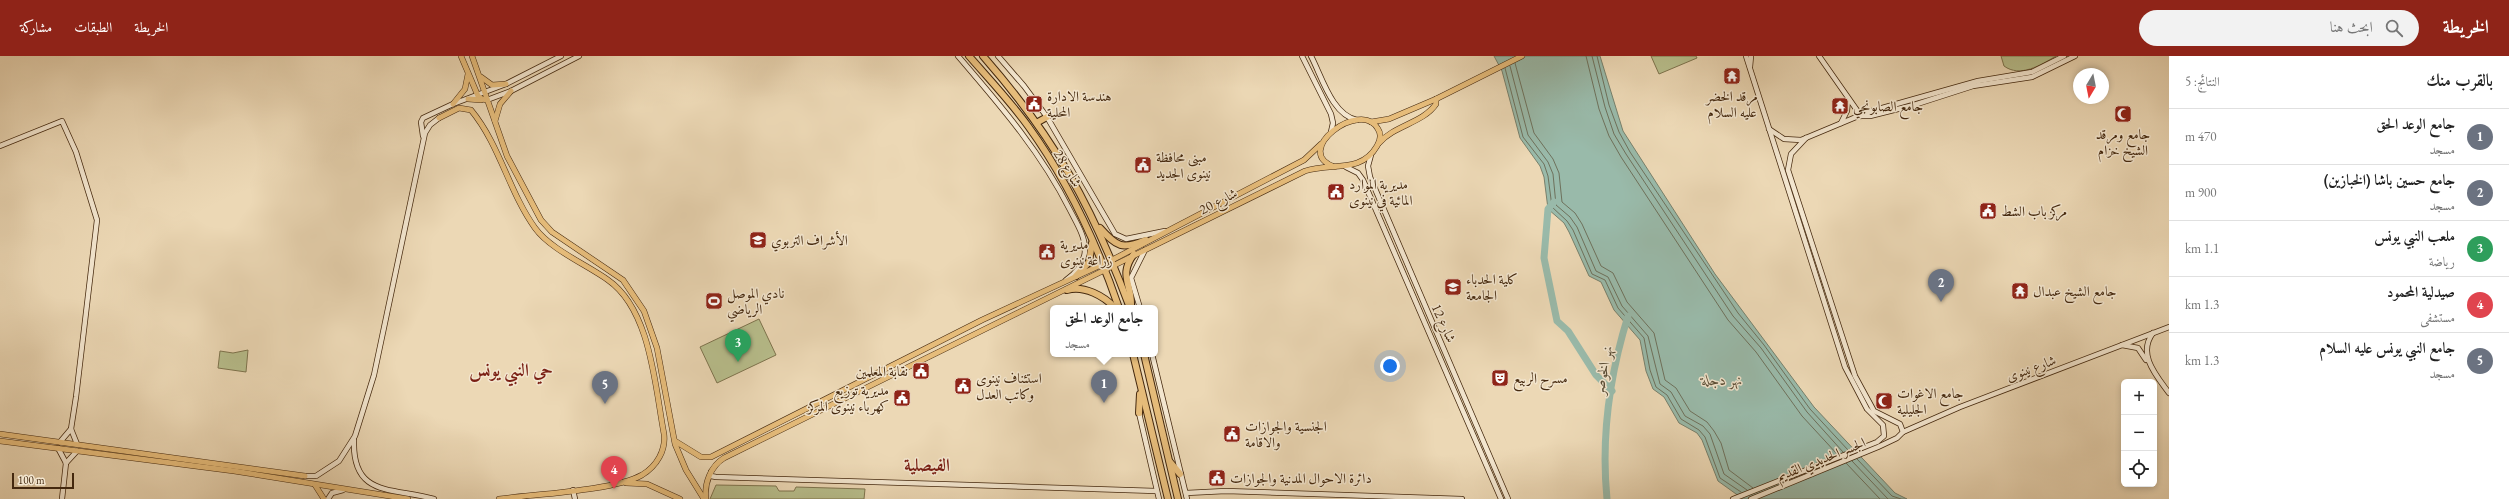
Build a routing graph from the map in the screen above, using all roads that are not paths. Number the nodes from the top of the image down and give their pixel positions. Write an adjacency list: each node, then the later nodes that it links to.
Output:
1 (461, 56): 18 (main road)
2 (472, 56): 19 (main road)
3 (561, 56): 20 (main road)
4 (579, 56): 21 (main road)
5 (958, 56): 41 (main road)
6 (969, 56): 40 (highway, شارع 28)
7 (983, 56): 34 (highway, شارع 28)
8 (998, 56): 31 (main road)
9 (1302, 56): 42 (main road)
10 (1312, 56): 33 (main road)
11 (1522, 56): 26 (main road)
12 (1746, 56): 17 (main road)
13 (1751, 56): 17 (main road)
14 (1819, 56): 24 (main road)
15 (2064, 56): 30 (main road)
16 (2075, 56): 30 (main road)
17 (1750, 66): 39 (main road)
18 (467, 69): 23 (main road); 28 (main road)
19 (480, 74): 20 (main road); 22 (main road)
20 (506, 84): 22 (main road)
21 (511, 91): 27 (main road); 38 (main road)
22 (485, 93): 23 (main road); 27 (main road)
23 (478, 96): 25 (main road); 27 (main road)
24 (1848, 97): 30 (main road); 36 (main road)
25 (468, 99): 28 (main road); 29 (main road)
26 (1436, 99): 35 (main road); 46 (main road)
27 (487, 100): 29 (main road)
28 (452, 104): 37 (main road)
29 (489, 107): 38 (main road)
30 (1861, 116): 36 (main road)
31 (1047, 117): 34 (highway); 56 (main road)
32 (439, 118): 37 (main road); 44 (main road); 50 (main road)
33 (1359, 121): 35 (main road); 42 (main road)
34 (1038, 122): 55 (highway, شارع 28)
35 (1369, 122): 46 (main road)
36 (1841, 123): 43 (main road)
37 (422, 125): 44 (main road)
38 (496, 126): 49 (main road)
39 (1767, 126): 43 (main road); 54 (main road)
40 (1029, 128): 41 (highway); 57 (highway, شارع 28)
41 (1022, 131): 65 (main road)
42 (1331, 132): 45 (main road)
43 (1806, 138): 53 (main road)
44 (423, 141): 93 (main road)
45 (1322, 143): 51 (main road); 56 (main road, شارع 20)
46 (1378, 144): 48 (main road)
47 (0, 146): 90 (main road)
48 (1371, 154): 52 (main road); 67 (main road, شارع 12)
49 (507, 156): 50 (main road); 77 (main road)
50 (500, 159): 78 (main road)
51 (1335, 167): 52 (main road); 59 (main road, شارع 20)
52 (1346, 167): 73 (main road, شارع 12)
53 (1789, 176): 54 (main road); 87 (main road)
54 (1783, 178): 88 (main road)
55 (1095, 220): 58 (highway); 61 (highway, شارع 28)
56 (1170, 229): 58 (main road, شارع 20)
57 (1092, 239): 62 (highway, شارع 28); 64 (highway)
58 (1146, 240): 61 (main road, شارع 20)
59 (1147, 248): 60 (main road, شارع 20); 72 (main road)
60 (1134, 254): 61 (main road, شارع 20); 71 (highway)
61 (1113, 262): 62 (highway); 63 (main road); 70 (highway, شارع 28)
62 (1103, 264): 63 (highway, شارع 28); 64 (main road)
63 (1106, 270): 66 (main road); 69 (highway, شارع 28)
64 (1076, 276): 65 (main road)
65 (1062, 283): 94 (main road)
66 (1067, 290): 68 (highway); 103 (main road)
67 (1423, 302): 73 (main road); 83 (main road, شارع 12)
68 (1111, 305)
69 (1118, 305)
70 (1129, 305)
71 (1130, 305)
72 (1139, 305)
73 (1416, 306): 85 (main road, شارع 12)
74 (2169, 327): 75 (main road, شارع نينوى)
75 (2152, 333): 76 (main road, شارع نينوى); 82 (main road)
76 (2121, 345): 82 (main road); 91 (main road, شارع نينوى)
77 (657, 348): 78 (main road); 94 (main road)
78 (648, 351): 107 (main road)
79 (1134, 357): 84 (highway)
80 (1145, 357): 101 (highway)
81 (1153, 357): 104 (main road)
82 (2152, 369): 86 (main road)
83 (1460, 388): 85 (main road); 113 (main road, شارع 12)
84 (1141, 389): 89 (highway); 124 (highway)
85 (1453, 391): 128 (main road, شارع 12)
86 (2169, 393)
87 (1866, 398): 88 (main road); 91 (main road)
88 (1862, 401): 129 (main road)
89 (1139, 413): 110 (main road)
90 (71, 429): 96 (main road); 97 (main road)
91 (1903, 432): 99 (main road, شارع نينوى)
92 (0, 434): 96 (main road)
93 (355, 436): 105 (main road); 118 (main road)
94 (673, 437): 122 (main road)
95 (0, 440): 98 (main road)
96 (60, 442): 97 (main road)
97 (77, 444): 105 (main road)
98 (58, 448): 100 (main road); 102 (main road)
99 (1876, 448): 130 (main road, الجسر الحديدي القديم)
100 (77, 450): 102 (main road); 106 (main road)
101 (1167, 457): 104 (highway); 125 (highway)
102 (66, 463): 114 (main road)
103 (711, 472): 110 (main road); 122 (main road)
104 (1180, 474): 111 (main road)
105 (305, 476)
106 (312, 483): 109 (main road); 115 (main road)
107 (617, 484): 108 (main road); 121 (main road)
108 (573, 490): 112 (main road); 120 (main road)
109 (350, 491): 116 (main road); 117 (main road)
110 (1156, 491): 123 (main road)
111 (1186, 493): 126 (main road); 127 (main road)
112 (530, 497): 119 (main road)
113 (1507, 497): 128 (main road)
114 (62, 499)
115 (324, 499)
116 (328, 499)
117 (408, 499)
118 (434, 499)
119 (499, 499)
120 (575, 499)
121 (680, 499)
122 (705, 499)
123 (1159, 499)
124 (1168, 499)
125 (1178, 499)
126 (1187, 499)
127 (1462, 499)
128 (1499, 499)
129 (1733, 499)
130 (1751, 499)

